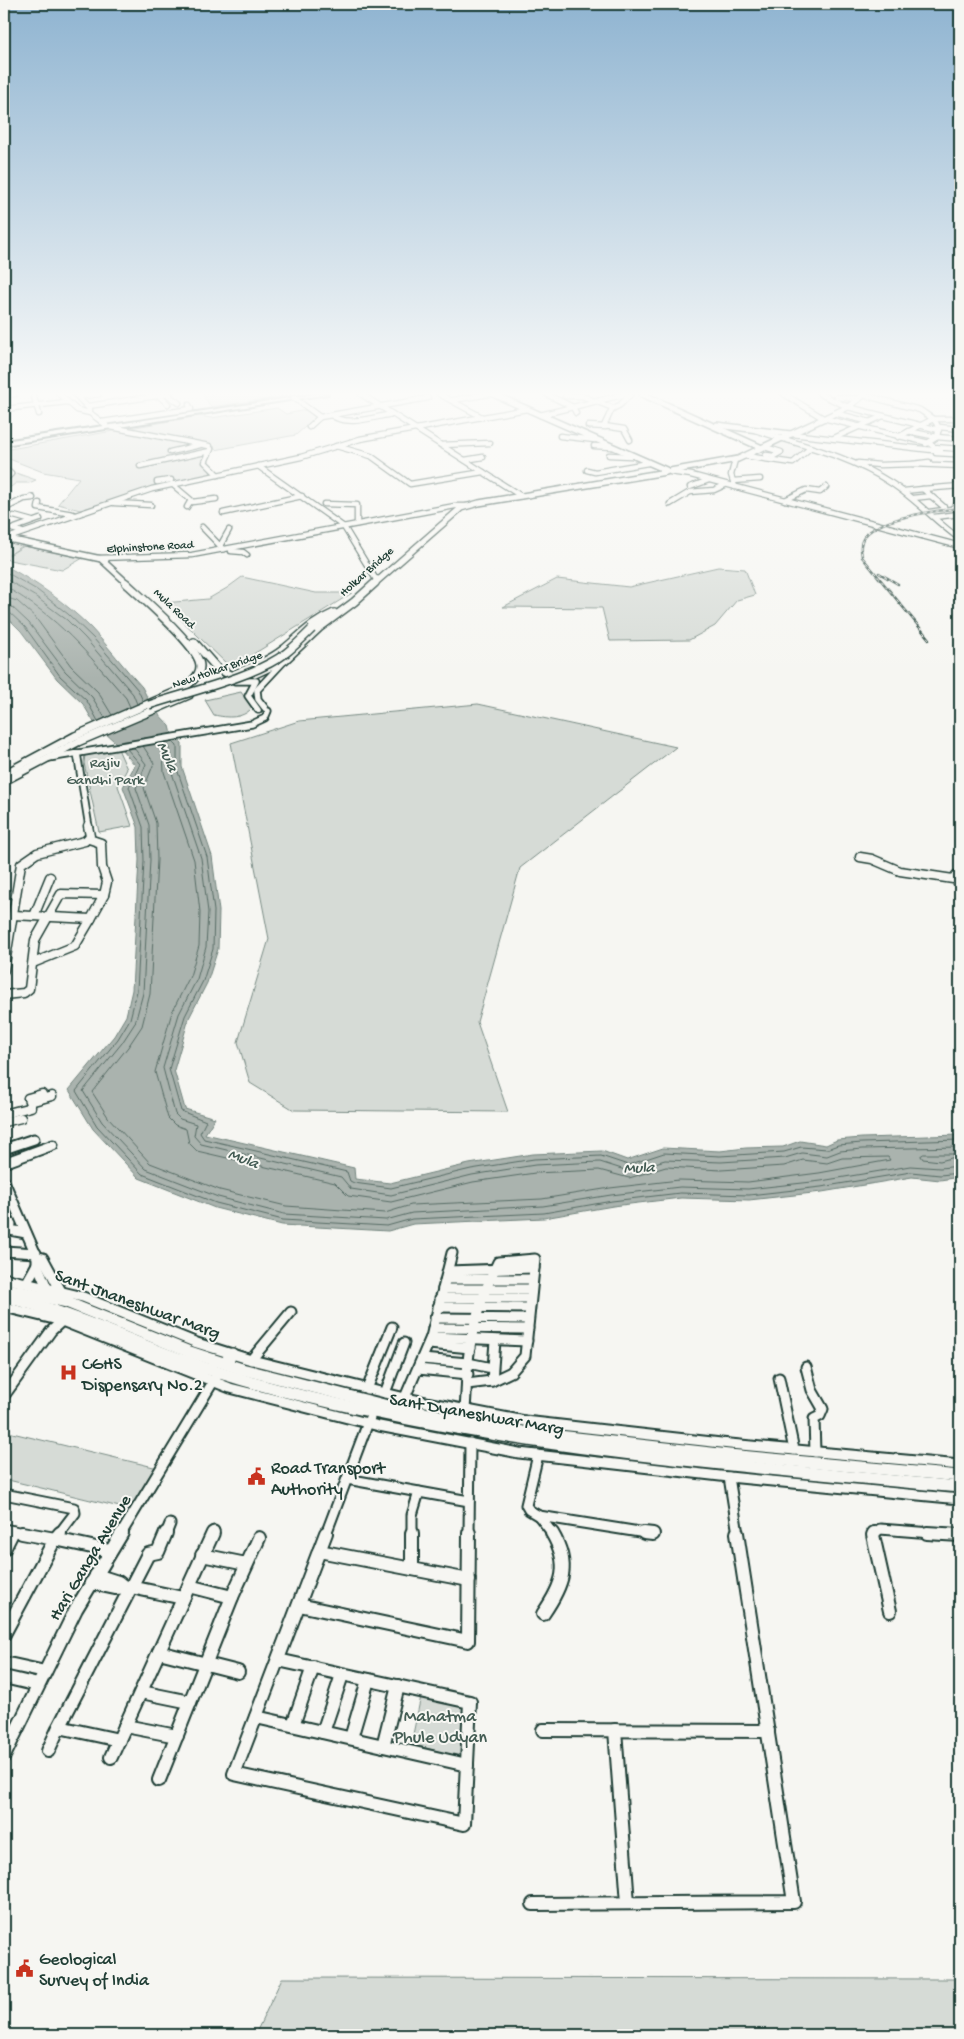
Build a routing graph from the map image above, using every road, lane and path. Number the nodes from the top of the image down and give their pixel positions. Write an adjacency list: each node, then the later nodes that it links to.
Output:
1 (162, 489): 26 (street)
2 (178, 489): 23 (street)
3 (292, 489): 18 (street)
4 (508, 489): 17 (street)
5 (551, 489): 17 (main road)
6 (552, 489): 17 (main road)
7 (714, 489): 29 (street)
8 (743, 489): 24 (street)
9 (823, 489): 24 (street)
10 (901, 489): 14 (street)
11 (922, 489): 14 (street)
12 (923, 489): 19 (street)
13 (935, 489): 15 (street)
14 (904, 491): 21 (street)
15 (939, 492)
16 (205, 495): 23 (street)
17 (516, 495): 31 (main road)
18 (302, 496): 35 (street); 44 (street)
19 (931, 496): 21 (street); 33 (street)
20 (30, 497): 25 (street)
21 (913, 498): 36 (street)
22 (216, 499): 23 (street)
23 (190, 500): 32 (street)
24 (785, 500): 51 (street)
25 (18, 502): 34 (street); 37 (street)
26 (107, 503): 30 (street); 37 (street)
27 (960, 503): 36 (street)
28 (324, 504): 43 (street)
29 (670, 504)
30 (151, 505)
31 (465, 506): 43 (street, Elphinstone Road); 55 (main road)
32 (187, 507)
33 (944, 507)
34 (4, 509)
35 (223, 512)
36 (930, 512): 40 (street)
37 (74, 514): 47 (street)
38 (960, 514): 40 (street)
39 (14, 516): 42 (street)
40 (934, 517): 49 (street)
41 (40, 519): 42 (street)
42 (32, 522): 47 (street)
43 (357, 524): 44 (street, Elphinstone Road)
44 (344, 526): 52 (street, Elphinstone Road); 55 (street)
45 (202, 528): 52 (street)
46 (229, 530): 52 (street)
47 (21, 532): 48 (street); 50 (street)
48 (4, 539): 50 (main road, Mula Road)
49 (960, 539)
50 (17, 541): 54 (main road, Mula Road)
51 (960, 546)
52 (224, 548): 53 (street); 54 (street, Elphinstone Road)
53 (247, 555)
54 (100, 559): 57 (main road, Mula Road)
55 (377, 578): 56 (main road, Holkar Bridge); 59 (main road)
56 (334, 613): 58 (main road, Holkar Bridge); 60 (main road)
57 (177, 628): 60 (main road, Mula Road); 61 (main road, New Holkar Bridge, bridge)
58 (312, 629): 61 (main road, New Holkar Bridge, bridge)
59 (285, 660): 60 (main road); 62 (street)
60 (230, 679): 62 (street); 65 (main road, New Holkar Bridge)
61 (149, 705): 67 (main road, New Holkar Bridge)
62 (263, 710): 63 (street)
63 (77, 753): 64 (street); 66 (street)
64 (62, 758): 65 (street); 66 (street)
65 (45, 759): 68 (main road, New Holkar Bridge)
66 (78, 761): 69 (street)
67 (4, 774)
68 (4, 781)
69 (89, 839): 73 (street); 74 (street)
70 (860, 857): 71 (street)
71 (956, 875)
72 (50, 877): 75 (street)
73 (104, 895): 76 (street); 77 (street)
74 (13, 915): 75 (street); 79 (street)
75 (34, 916): 76 (street)
76 (48, 916): 77 (street); 78 (street)
77 (91, 919): 78 (street)
78 (33, 963): 80 (street)
79 (4, 970)
80 (4, 996)
81 (48, 1097): 82 (street)
82 (4, 1114)
83 (21, 1118): 84 (street)
84 (4, 1122)
85 (34, 1139): 87 (street)
86 (53, 1145): 88 (street)
87 (4, 1149)
88 (4, 1163)
89 (4, 1181): 91 (street)
90 (7, 1224): 91 (street)
91 (24, 1229): 94 (street)
92 (4, 1251): 94 (street)
93 (452, 1253): 96 (street)
94 (37, 1258): 98 (street); 100 (street); 107 (street)
95 (494, 1270): 96 (street); 99 (street); 102 (street)
96 (447, 1275): 99 (street); 104 (street)
97 (4, 1278): 98 (street, Sant Jnaneshwar Marg)
98 (27, 1282): 100 (street, Sant Jnaneshwar Marg)
99 (489, 1284): 102 (street); 104 (street); 105 (street)
100 (46, 1286): 107 (street, Sant Jnaneshwar Marg)
101 (4, 1288): 107 (main road, Sant Dyaneshwar Marg)
102 (531, 1294): 105 (street); 111 (street)
103 (4, 1297): 107 (main road, Sant Dyaneshwar Marg)
104 (440, 1298): 105 (street); 109 (street)
105 (482, 1303): 110 (street)
106 (4, 1307): 107 (street, Sant Jnaneshwar Marg)
107 (56, 1308): 123 (main road, Sant Dyaneshwar Marg); 123 (street, Sant Jnaneshwar Marg); 131 (street)
108 (291, 1312): 119 (street)
109 (435, 1318): 110 (street); 114 (street)
110 (477, 1318): 111 (street); 113 (street)
111 (528, 1324): 113 (street); 116 (street)
112 (392, 1327): 129 (street)
113 (474, 1328): 114 (street); 118 (street)
114 (431, 1336): 118 (street); 121 (street)
115 (495, 1341): 116 (street); 118 (street); 124 (street)
116 (527, 1341): 127 (street)
117 (404, 1343): 130 (street)
118 (470, 1344): 120 (street)
119 (251, 1360): 123 (street, Sant Jnaneshwar Marg); 129 (street, Sant Jnaneshwar Marg)
120 (468, 1363): 121 (street); 124 (street); 125 (street)
121 (420, 1364): 125 (street); 132 (street)
122 (806, 1367): 137 (street)
123 (222, 1368): 132 (main road, Sant Dyaneshwar Marg); 134 (main road, Sant Dyaneshwar Marg); 157 (street, Hari Ganga Avenue)
124 (492, 1368): 127 (street)
125 (468, 1374): 128 (street)
126 (779, 1378): 136 (street)
127 (492, 1381): 128 (street)
128 (467, 1384): 133 (street)
129 (367, 1389): 130 (street, Sant Jnaneshwar Marg)
130 (385, 1394): 132 (street, Sant Jnaneshwar Marg)
131 (4, 1396)
132 (403, 1403): 133 (street, Sant Jnaneshwar Marg); 140 (main road, Sant Dyaneshwar Marg)
133 (465, 1409): 136 (street, Sant Jnaneshwar Marg)
134 (370, 1418): 135 (street); 142 (street); 143 (main road, Sant Dyaneshwar Marg)
135 (470, 1443): 138 (street); 147 (street)
136 (794, 1450): 137 (street, Sant Jnaneshwar Marg)
137 (815, 1452): 139 (street, Sant Jnaneshwar Marg)
138 (538, 1455): 141 (street); 148 (street)
139 (960, 1465)
140 (960, 1476)
141 (729, 1477): 146 (street); 192 (street)
142 (347, 1479): 144 (street); 158 (street)
143 (960, 1487)
144 (419, 1492): 147 (street); 161 (street)
145 (4, 1494): 155 (street)
146 (960, 1499)
147 (469, 1501): 163 (street)
148 (539, 1516): 152 (street); 170 (street)
149 (170, 1524): 165 (street)
150 (8, 1530): 155 (street); 156 (street)
151 (214, 1530): 159 (street)
152 (653, 1534)
153 (960, 1536): 169 (street)
154 (260, 1538): 160 (street)
155 (55, 1539): 157 (street); 171 (street)
156 (4, 1549)
157 (110, 1551): 162 (street, Hari Ganga Avenue)
158 (320, 1551): 161 (street); 168 (street)
159 (202, 1555): 160 (street); 164 (street)
160 (246, 1564): 166 (street)
161 (412, 1569): 163 (street)
162 (94, 1579): 165 (street); 177 (street, Hari Ganga Avenue)
163 (469, 1580): 168 (street)
164 (189, 1586): 166 (street); 167 (street)
165 (127, 1587): 167 (street); 189 (street)
166 (232, 1596): 175 (street)
167 (183, 1598): 172 (street)
168 (299, 1605): 173 (street)
169 (890, 1611)
170 (543, 1614)
171 (4, 1634)
172 (159, 1652): 175 (street); 184 (street)
173 (278, 1660): 176 (street); 186 (street)
174 (4, 1663): 177 (street)
175 (206, 1664): 178 (street); 185 (street)
176 (313, 1667): 179 (street); 187 (street)
177 (45, 1672): 182 (street, Hari Ganga Avenue)
178 (238, 1672)
179 (342, 1675): 181 (street); 193 (street)
180 (4, 1677): 182 (street)
181 (368, 1680): 183 (street); 195 (street)
182 (38, 1685): 199 (street, Hari Ganga Avenue)
183 (398, 1686): 197 (street); 201 (street)
184 (141, 1692): 185 (street); 188 (street)
185 (190, 1702): 194 (street)
186 (256, 1717): 187 (street); 201 (street)
187 (293, 1725): 193 (street)
188 (125, 1726): 194 (street); 196 (street)
189 (60, 1727): 196 (street); 198 (street)
190 (543, 1730): 191 (street)
191 (614, 1730): 192 (street); 203 (street)
192 (768, 1731): 203 (street)
193 (323, 1732): 195 (street)
194 (177, 1736): 202 (street)
195 (351, 1738): 197 (street)
196 (119, 1740): 200 (street)
197 (383, 1746): 201 (street)
198 (48, 1751)
199 (4, 1756)
200 (111, 1757)
201 (467, 1765)
202 (159, 1780)
203 (628, 1903): 204 (street)
204 (533, 1904)

